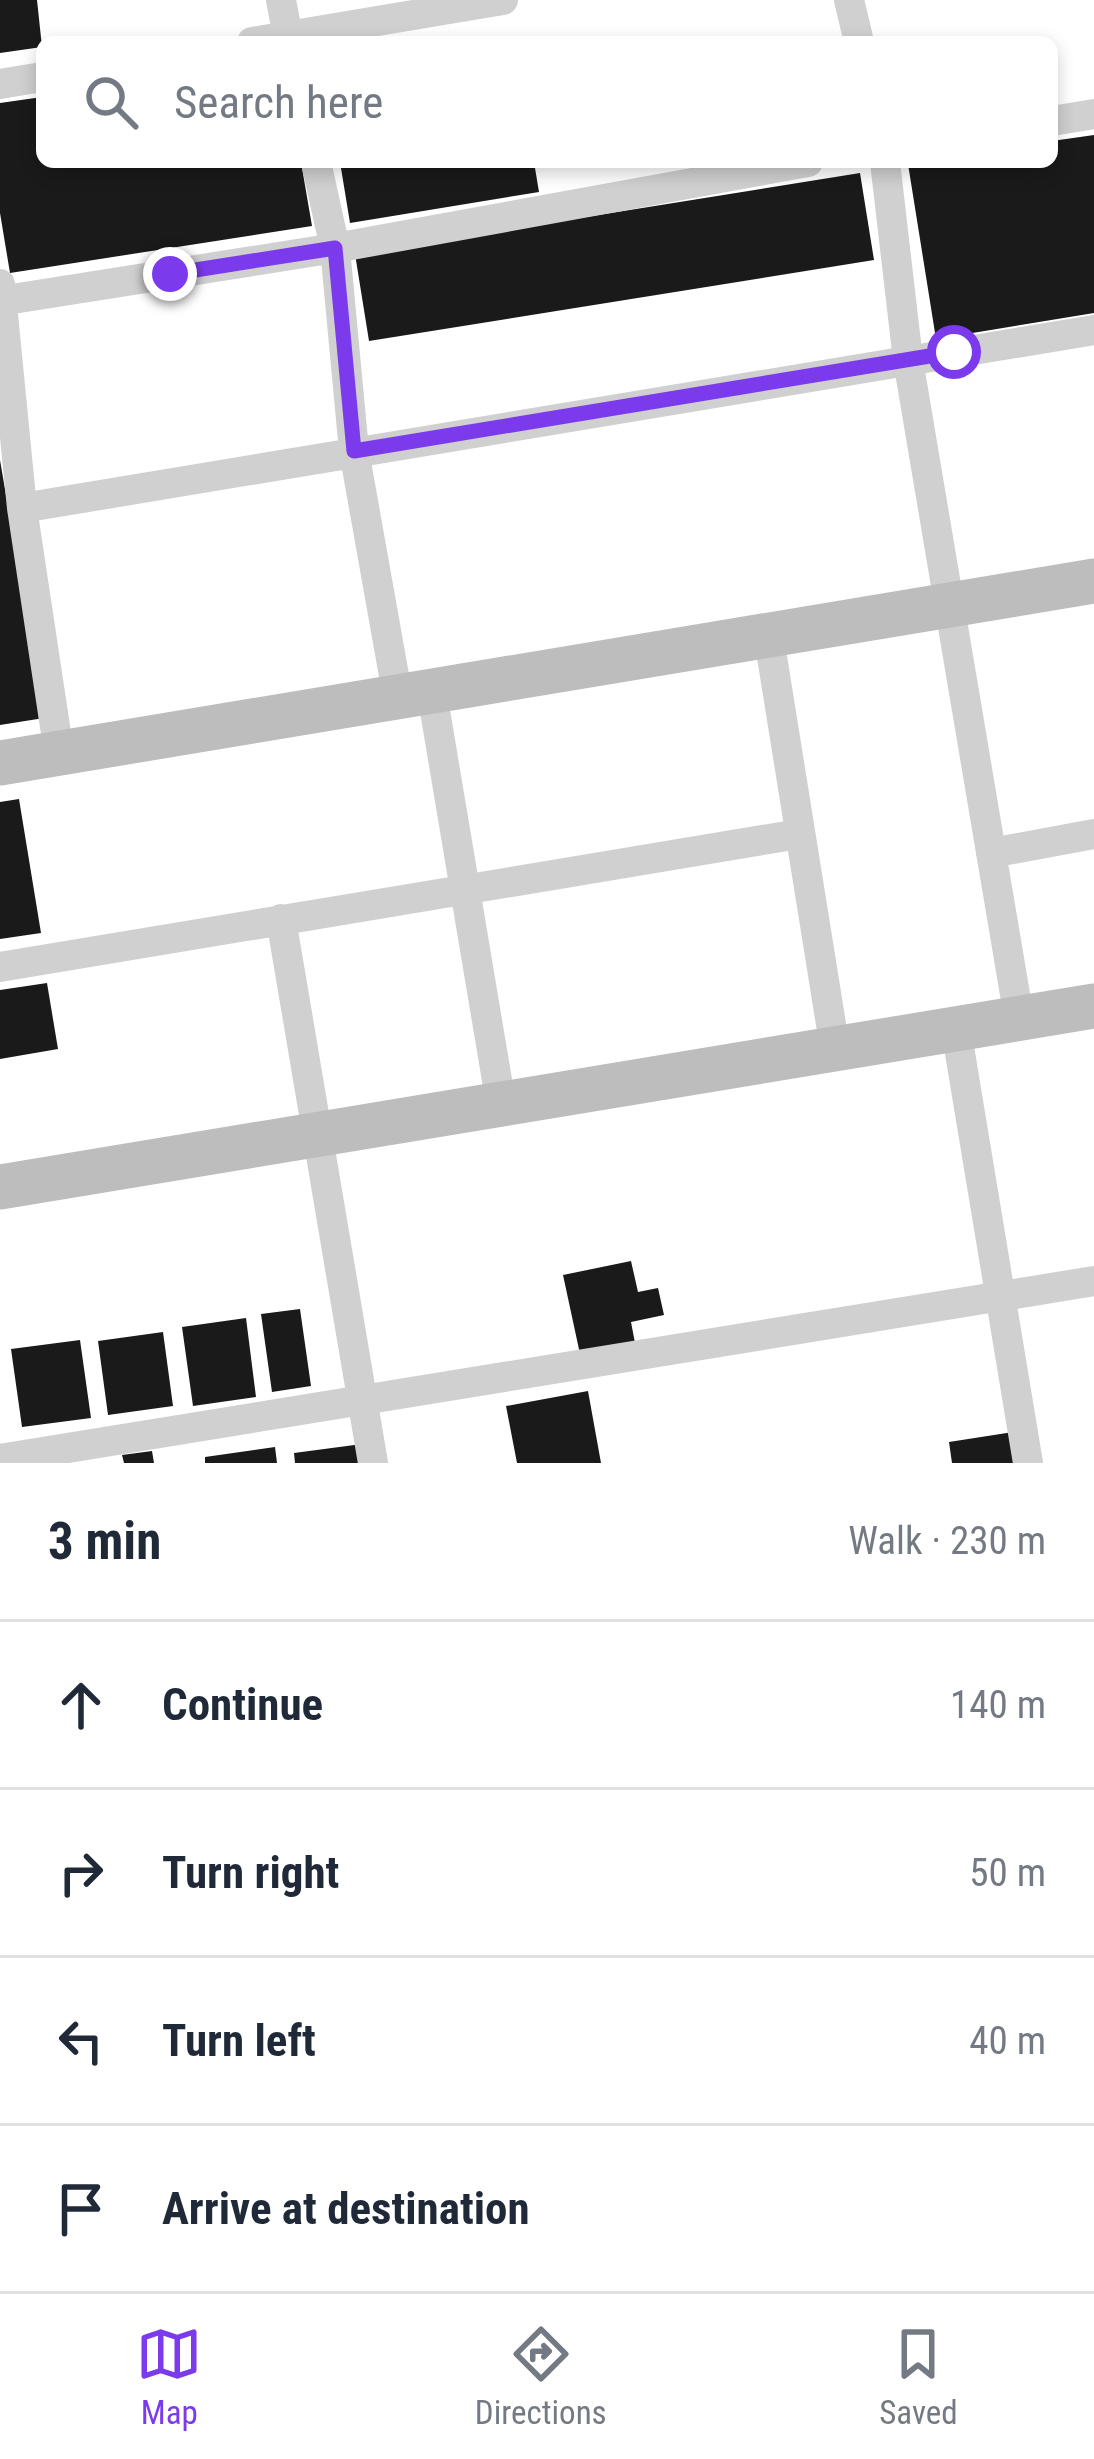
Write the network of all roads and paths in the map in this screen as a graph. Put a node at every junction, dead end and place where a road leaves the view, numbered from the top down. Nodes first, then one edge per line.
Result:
1 (281, 0) edge
2 (503, 0) edge
3 (849, 0) edge
4 (287, 36) edge
5 (305, 36) edge
6 (858, 36) edge
7 (36, 78) edge
8 (0, 84) edge
9 (1094, 114) edge
10 (1058, 120) edge
11 (317, 168) edge
12 (775, 168) edge
13 (886, 168) edge
14 (335, 248) junction
15 (1, 295) edge
16 (1094, 330) edge
17 (908, 360) junction
18 (354, 451) junction
19 (22, 508) junction
20 (1094, 581) edge
21 (949, 605) junction
22 (768, 632) junction
23 (415, 695) junction
24 (59, 753) junction
25 (0, 764) edge
26 (799, 834) junction
27 (1094, 834) edge
28 (991, 853) junction
29 (465, 890) junction
30 (281, 919) junction
31 (0, 967) edge
32 (1094, 1006) edge
33 (1019, 1018) junction
34 (956, 1029) junction
35 (835, 1048) junction
36 (501, 1104) junction
37 (319, 1134) junction
38 (0, 1187) edge
39 (1094, 1281) edge
40 (1001, 1296) junction
41 (363, 1402) junction
42 (0, 1459) edge
43 (373, 1463) edge
44 (1028, 1463) edge

1 - 4 street
2 - 5 street
3 - 6 street
7 - 8 street
9 - 10 street
11 - 14 street
12 - 14 street
13 - 17 street
14 - 15 street
14 - 18 street
15 - 19 street
16 - 17 street
17 - 18 street
17 - 21 street
18 - 19 street
18 - 23 street
19 - 24 street
20 - 21 street
21 - 22 street
21 - 28 street
22 - 23 street
22 - 26 street
23 - 24 street
23 - 29 street
24 - 25 street
26 - 29 street
26 - 35 street
27 - 28 street
28 - 33 street
29 - 30 street
29 - 36 street
30 - 31 street
30 - 37 street
32 - 33 street
33 - 34 street
34 - 35 street
34 - 40 street
35 - 36 street
36 - 37 street
37 - 38 street
37 - 41 street
39 - 40 street
40 - 41 street
40 - 44 street
41 - 42 street
41 - 43 street

